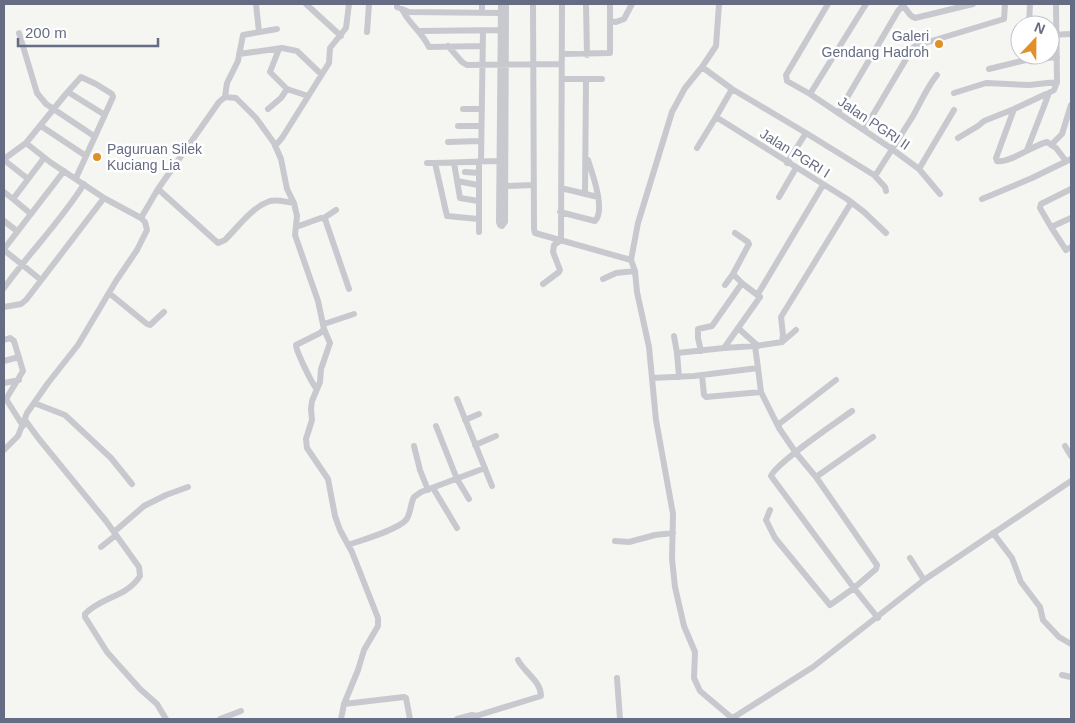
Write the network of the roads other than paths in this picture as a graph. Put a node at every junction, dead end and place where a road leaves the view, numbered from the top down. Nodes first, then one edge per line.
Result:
1 (256, 4) edge
2 (306, 4) edge
3 (349, 4) edge
4 (369, 4) edge
5 (397, 4) edge
6 (482, 4) edge
7 (501, 4) edge
8 (506, 4) edge
9 (534, 4) edge
10 (562, 4) edge
11 (586, 4) edge
12 (610, 4) edge
13 (632, 4) edge
14 (718, 4) edge
15 (828, 4) edge
16 (866, 4) edge
17 (904, 4) edge
18 (973, 4) edge
19 (1005, 4) edge
20 (957, 6) edge
21 (403, 11) junction
22 (482, 13) junction
23 (501, 13) junction
24 (610, 22) junction
25 (276, 29) dead end
26 (483, 30) junction
27 (501, 30) junction
28 (420, 31) junction
29 (259, 32) junction
30 (368, 32) dead end
31 (18, 33) dead end
32 (341, 36) junction
33 (448, 46) junction
34 (483, 46) junction
35 (280, 49) junction
36 (239, 54) junction
37 (562, 54) junction
38 (587, 55) junction
39 (482, 64) junction
40 (533, 64) junction
41 (561, 64) junction
42 (1010, 64) edge
43 (504, 65) junction
44 (1057, 65) edge
45 (702, 67) junction
46 (989, 69) dead end
47 (321, 74) junction
48 (937, 75) dead end
49 (562, 79) junction
50 (602, 79) dead end
51 (586, 80) junction
52 (1058, 82) junction
53 (732, 88) junction
54 (287, 89) junction
55 (68, 92) junction
56 (954, 93) dead end
57 (810, 94) junction
58 (1047, 94) junction
59 (308, 96) junction
60 (225, 97) junction
61 (1071, 105) edge
62 (54, 109) junction
63 (268, 109) dead end
64 (462, 109) dead end
65 (481, 109) junction
66 (1014, 109) junction
67 (954, 110) dead end
68 (838, 113) junction
69 (105, 115) junction
70 (716, 118) junction
71 (40, 126) junction
72 (458, 126) dead end
73 (480, 126) junction
74 (864, 130) junction
75 (806, 133) junction
76 (94, 136) junction
77 (958, 138) dead end
78 (481, 141) junction
79 (448, 142) dead end
80 (26, 143) junction
81 (1051, 145) junction
82 (275, 146) junction
83 (698, 148) dead end
84 (892, 149) junction
85 (1027, 150) junction
86 (586, 154) junction
87 (86, 156) junction
88 (44, 158) junction
89 (4, 159) edge
90 (1069, 160) edge
91 (480, 161) junction
92 (503, 161) junction
93 (427, 162) dead end
94 (435, 163) junction
95 (454, 163) junction
96 (788, 163) junction
97 (796, 168) junction
98 (919, 169) junction
99 (64, 171) junction
100 (465, 172) dead end
101 (479, 173) junction
102 (874, 175) junction
103 (76, 178) junction
104 (28, 179) junction
105 (457, 181) junction
106 (84, 184) junction
107 (478, 185) junction
108 (533, 185) junction
109 (823, 185) junction
110 (506, 186) junction
111 (561, 188) junction
112 (158, 189) junction
113 (1071, 189) edge
114 (886, 191) dead end
115 (4, 192) edge
116 (585, 194) junction
117 (940, 194) dead end
118 (779, 196) dead end
119 (598, 197) junction
120 (13, 198) junction
121 (104, 198) junction
122 (982, 198) dead end
123 (478, 201) junction
124 (294, 203) junction
125 (851, 203) junction
126 (336, 210) dead end
127 (560, 212) junction
128 (31, 214) junction
129 (141, 218) junction
130 (324, 218) junction
131 (1071, 218) edge
132 (478, 219) junction
133 (4, 221) edge
134 (296, 227) junction
135 (1051, 227) junction
136 (17, 231) junction
137 (479, 232) dead end
138 (735, 233) dead end
139 (886, 233) dead end
140 (561, 240) junction
141 (4, 249) edge
142 (1069, 249) edge
143 (1071, 256) edge
144 (631, 260) junction
145 (21, 264) junction
146 (635, 271) junction
147 (733, 274) junction
148 (41, 280) junction
149 (603, 280) dead end
150 (544, 284) dead end
151 (744, 284) junction
152 (725, 285) dead end
153 (4, 288) edge
154 (349, 289) dead end
155 (109, 293) junction
156 (758, 294) junction
157 (4, 307) edge
158 (164, 312) dead end
159 (354, 314) dead end
160 (324, 327) junction
161 (738, 328) junction
162 (796, 330) dead end
163 (674, 336) dead end
164 (4, 340) edge
165 (782, 342) junction
166 (757, 346) junction
167 (724, 348) junction
168 (701, 351) junction
169 (677, 353) junction
170 (19, 357) junction
171 (4, 361) edge
172 (758, 368) junction
173 (702, 375) junction
174 (679, 377) junction
175 (652, 378) junction
176 (19, 380) junction
177 (836, 380) dead end
178 (4, 383) edge
179 (317, 389) junction
180 (761, 392) junction
181 (5, 397) edge
182 (457, 399) dead end
183 (34, 403) junction
184 (852, 411) dead end
185 (478, 414) dead end
186 (465, 420) junction
187 (24, 423) junction
188 (436, 426) dead end
189 (779, 428) junction
190 (496, 436) dead end
191 (872, 437) dead end
192 (475, 445) junction
193 (414, 446) dead end
194 (1065, 446) dead end
195 (4, 450) edge
196 (796, 453) junction
197 (1071, 456) edge
198 (485, 468) junction
199 (816, 477) junction
200 (457, 479) junction
201 (1071, 480) edge
202 (132, 484) dead end
203 (492, 486) dead end
204 (188, 488) dead end
205 (431, 489) junction
206 (469, 499) dead end
207 (770, 510) dead end
208 (457, 528) dead end
209 (115, 533) junction
210 (673, 533) junction
211 (992, 533) junction
212 (615, 541) dead end
213 (348, 546) junction
214 (101, 547) dead end
215 (910, 558) dead end
216 (924, 580) junction
217 (854, 588) junction
218 (878, 618) junction
219 (1071, 644) edge
220 (518, 660) dead end
221 (1062, 675) dead end
222 (1071, 677) edge
223 (617, 678) dead end
224 (344, 704) junction
225 (241, 711) dead end
226 (477, 718) edge
227 (166, 719) edge
228 (220, 719) edge
229 (341, 719) edge
230 (410, 719) edge
231 (456, 719) edge
232 (620, 719) edge
233 (732, 719) edge

1 - 29 street
2 - 32 street
3 - 32 street
4 - 30 street
5 - 21 street
6 - 22 street
7 - 23 street
8 - 43 street
9 - 40 street
10 - 37 street
11 - 38 street
12 - 24 street
13 - 24 street
14 - 45 street
15 - 57 street, Jalan PGRI II
16 - 57 street
17 - 20 street
17 - 68 street
18 - 20 street
19 - 74 street
21 - 22 street
21 - 28 street
22 - 23 street
23 - 27 street
24 - 38 street
25 - 29 street
26 - 27 street
26 - 28 street
26 - 34 street
27 - 43 street
28 - 33 street
29 - 36 street
31 - 62 street
32 - 47 street
33 - 34 street
33 - 39 street
34 - 39 street
35 - 36 street
35 - 47 street
35 - 54 street
36 - 60 street
37 - 38 street
37 - 41 street
39 - 43 street
39 - 65 street
40 - 41 street
40 - 43 street
40 - 108 street
41 - 49 street
42 - 46 street
43 - 92 street
44 - 52 street
45 - 53 street
45 - 144 street
47 - 59 street
48 - 84 street
49 - 51 street
49 - 111 street
50 - 51 street
51 - 86 street
52 - 56 street
52 - 58 street
53 - 70 street
53 - 75 street
54 - 59 street
54 - 63 street
55 - 62 street
55 - 69 street
55 - 69 street
57 - 68 street, Jalan PGRI II
58 - 66 street
58 - 85 street
59 - 82 street
60 - 82 street
60 - 112 street
61 - 81 street
62 - 71 street
62 - 76 street
64 - 65 street
65 - 73 street
66 - 77 street
66 - 85 street
67 - 98 street
68 - 74 street, Jalan PGRI II
69 - 76 street
70 - 83 street
70 - 96 street, Jalan PGRI I
71 - 80 street
71 - 87 street
72 - 73 street
73 - 78 street
74 - 84 street, Jalan PGRI II
75 - 96 street
75 - 102 street
76 - 87 street
78 - 79 street
78 - 91 street
80 - 88 street
80 - 89 street
81 - 85 street
81 - 90 street
82 - 124 street
84 - 98 street, Jalan PGRI II
84 - 102 street
86 - 116 street
86 - 119 street
87 - 103 street
88 - 99 street
88 - 104 street
89 - 104 street
90 - 122 street
91 - 92 street
91 - 95 street
91 - 101 street
92 - 110 street
92 - 110 street
93 - 94 street
94 - 95 street
94 - 132 street
95 - 105 street
96 - 97 street, Jalan PGRI I
97 - 109 street, Jalan PGRI I
97 - 118 street
98 - 117 street, Jalan PGRI II
99 - 103 street
99 - 128 street
100 - 101 street
101 - 107 street
102 - 114 street
103 - 106 street
104 - 120 street
105 - 107 street
105 - 123 street
106 - 121 street
106 - 145 street
107 - 123 street
108 - 110 street
108 - 140 street
109 - 125 street, Jalan PGRI I
109 - 156 street
111 - 116 street
111 - 127 street
112 - 124 street
112 - 129 street
113 - 135 street
115 - 120 street
116 - 119 street
119 - 127 street
120 - 128 street
121 - 129 street
121 - 148 street
123 - 132 street
124 - 134 street
125 - 139 street, Jalan PGRI I
125 - 165 street
126 - 130 street
127 - 140 street
128 - 136 street
129 - 155 street
130 - 134 street
130 - 154 street
131 - 135 street
132 - 137 street
133 - 136 street
134 - 160 street
135 - 142 street
136 - 141 street
138 - 147 street
140 - 144 street
140 - 150 street
141 - 145 street
142 - 143 street
144 - 146 street
145 - 148 street
145 - 153 street
146 - 149 street
146 - 175 street
147 - 151 street
147 - 152 street
148 - 157 street
151 - 156 street
151 - 168 street
155 - 158 street
155 - 183 street
156 - 161 street
159 - 160 street
160 - 179 street
160 - 179 street
161 - 166 street
161 - 167 street
162 - 165 street
163 - 169 street
164 - 170 street
165 - 166 street
166 - 167 street
166 - 172 street
167 - 168 street
168 - 169 street
169 - 174 street
170 - 171 street
170 - 176 street
172 - 173 street
172 - 180 street
173 - 174 street
173 - 180 street
174 - 175 street
175 - 210 street
176 - 178 street
176 - 181 street
177 - 189 street
179 - 213 street
180 - 189 street
181 - 187 street
182 - 186 street
183 - 187 street
183 - 202 street
184 - 196 street
185 - 186 street
186 - 192 street
187 - 195 street
187 - 209 street
188 - 200 street
189 - 196 street
190 - 192 street
191 - 199 street
192 - 198 street
193 - 205 street
194 - 197 street
196 - 199 street
196 - 217 street
198 - 200 street
198 - 203 street
199 - 217 street
200 - 205 street
200 - 206 street
201 - 211 street
204 - 209 street
205 - 208 street
205 - 213 street
207 - 217 street
209 - 214 street
209 - 227 street
210 - 212 street
210 - 233 street
211 - 216 street
211 - 219 street
213 - 224 street
215 - 216 street
216 - 218 street
217 - 218 street
218 - 233 street
220 - 226 street
221 - 222 street
223 - 232 street
224 - 229 street
224 - 230 street
225 - 228 street
226 - 231 street

